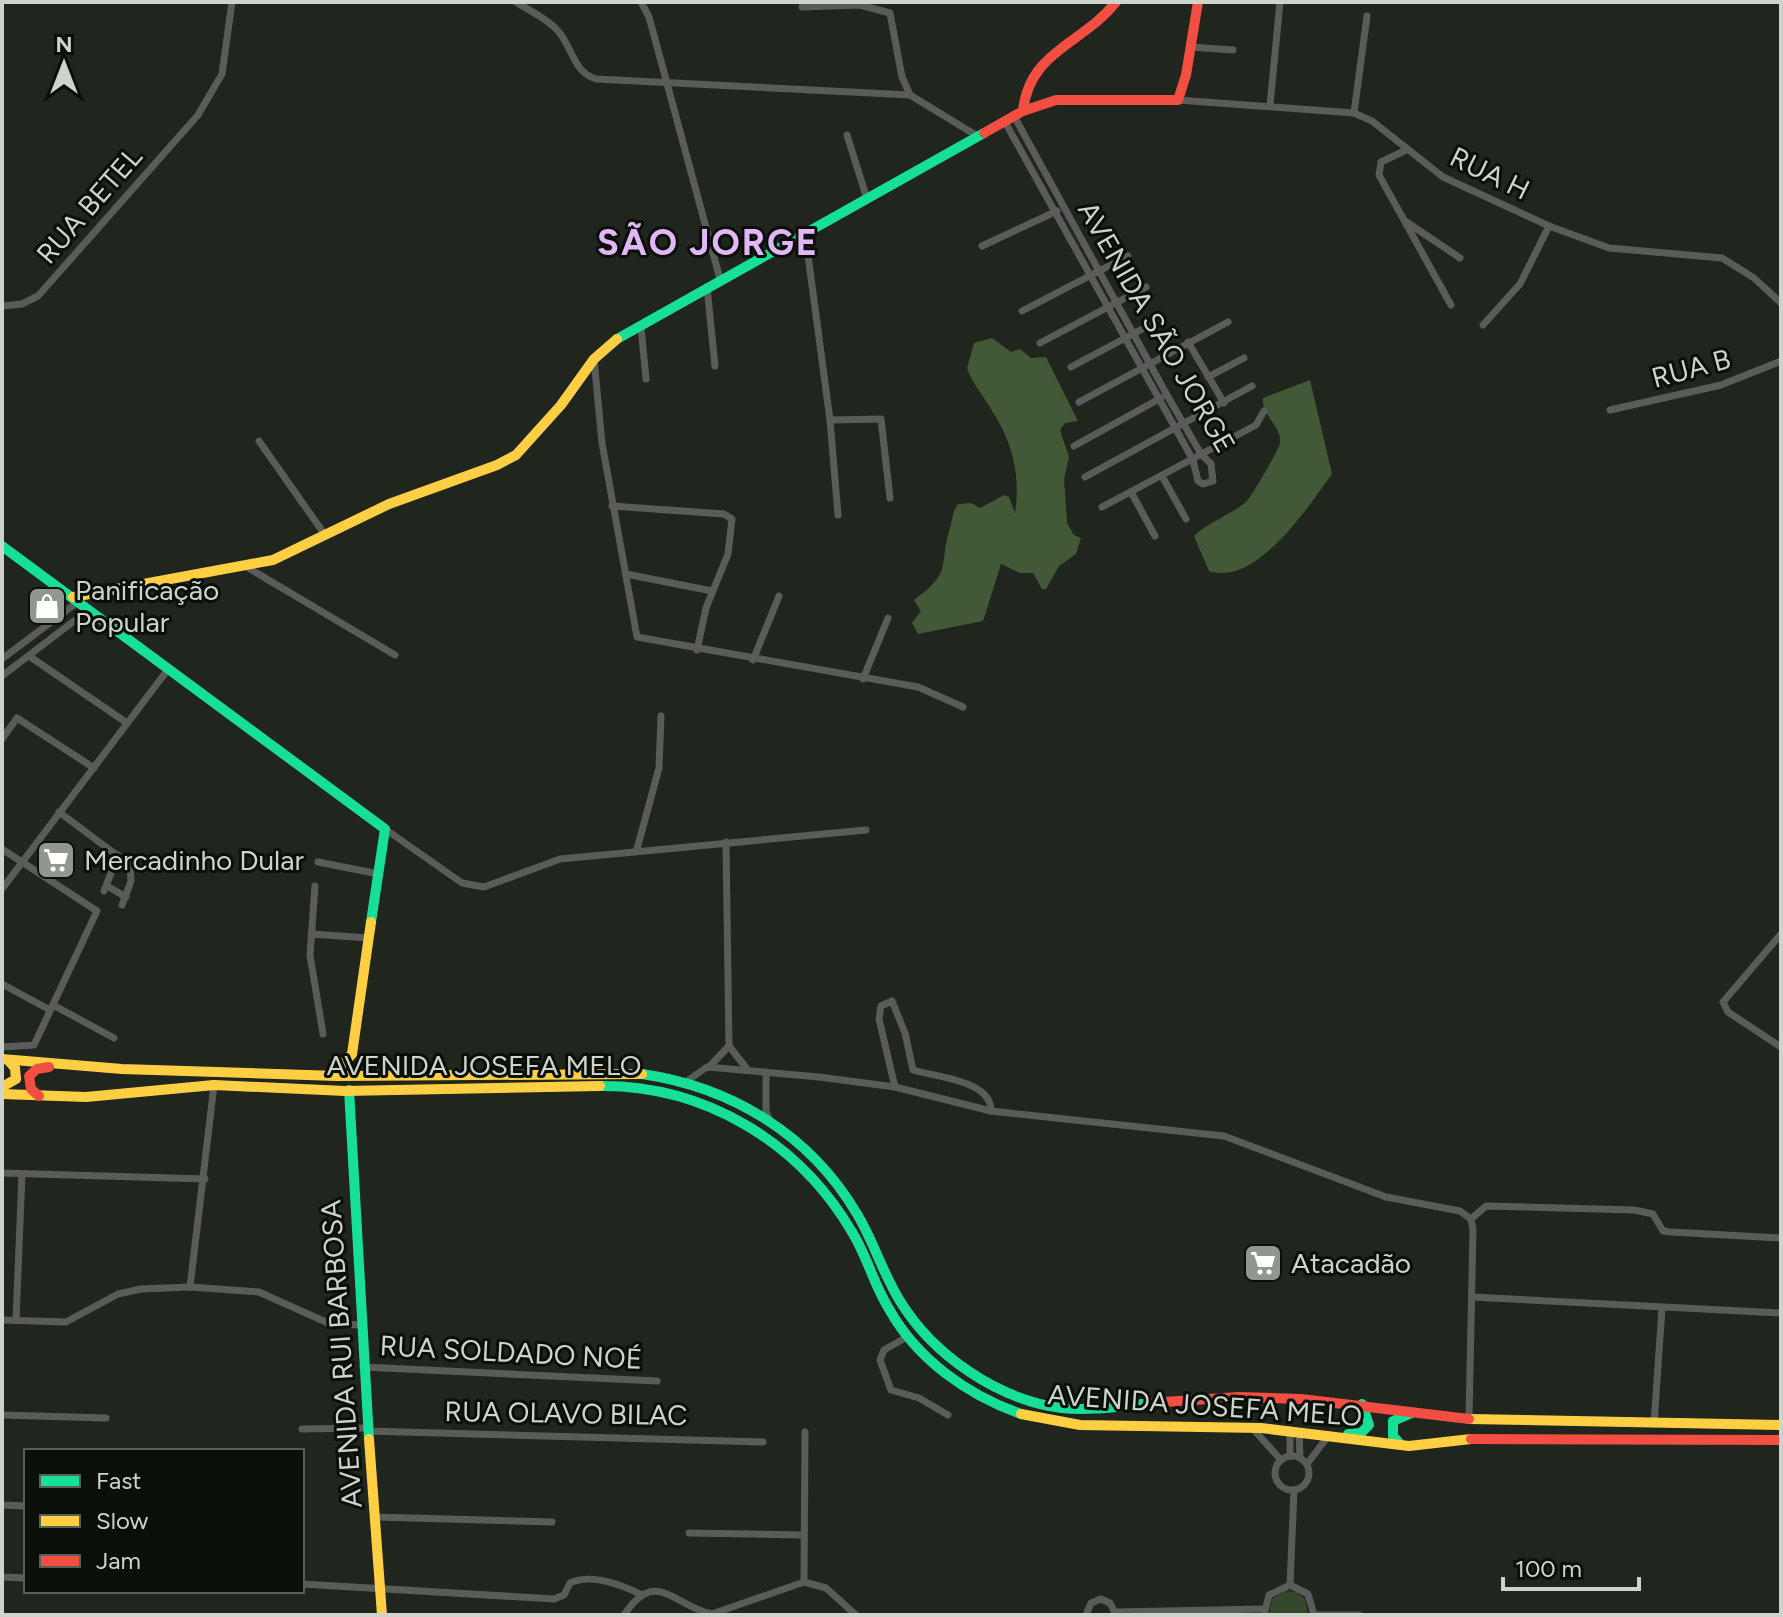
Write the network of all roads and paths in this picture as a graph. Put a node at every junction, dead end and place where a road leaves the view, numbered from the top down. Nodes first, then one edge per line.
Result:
1 (232, 2) edge
2 (516, 2) edge
3 (641, 2) edge
4 (1116, 2) edge
5 (1198, 2) edge
6 (1280, 2) edge
7 (860, 4) edge
8 (802, 7) dead end
9 (1367, 16) dead end
10 (1190, 47) junction
11 (1233, 50) dead end
12 (1031, 82) junction
13 (666, 84) junction
14 (910, 95) junction
15 (1178, 100) junction
16 (1045, 102) junction
17 (1270, 105) junction
18 (1354, 113) junction
19 (1016, 115) junction
20 (847, 135) dead end
21 (979, 138) junction
22 (1406, 150) junction
23 (867, 199) junction
24 (1056, 205) junction
25 (1401, 217) junction
26 (1549, 226) junction
27 (805, 233) junction
28 (982, 246) dead end
29 (1128, 256) dead end
30 (1460, 258) dead end
31 (1095, 274) junction
32 (720, 279) junction
33 (707, 287) junction
34 (1146, 287) dead end
35 (1781, 302) edge
36 (1112, 304) junction
37 (1451, 305) dead end
38 (2, 306) edge
39 (1022, 311) dead end
40 (1161, 319) dead end
41 (1228, 322) dead end
42 (1483, 325) dead end
43 (641, 327) junction
44 (1129, 335) junction
45 (1188, 342) junction
46 (1040, 343) dead end
47 (1244, 358) dead end
48 (594, 359) junction
49 (1781, 361) edge
50 (715, 366) dead end
51 (1146, 366) junction
52 (1071, 367) dead end
53 (1208, 377) junction
54 (646, 379) dead end
55 (1252, 386) dead end
56 (1163, 397) junction
57 (1079, 402) dead end
58 (1224, 403) junction
59 (1610, 410) dead end
60 (1264, 411) dead end
61 (830, 420) junction
62 (1184, 425) junction
63 (1175, 429) junction
64 (259, 441) dead end
65 (1074, 446) dead end
66 (1197, 457) junction
67 (1162, 476) junction
68 (1085, 477) dead end
69 (1131, 492) junction
70 (890, 498) dead end
71 (612, 506) junction
72 (1102, 507) dead end
73 (838, 515) dead end
74 (1186, 519) dead end
75 (325, 535) junction
76 (1155, 536) dead end
77 (2, 546) edge
78 (245, 566) junction
79 (626, 574) junction
80 (712, 591) junction
81 (779, 596) dead end
82 (76, 599) junction
83 (888, 618) dead end
84 (74, 621) dead end
85 (697, 650) junction
86 (395, 655) dead end
87 (29, 656) junction
88 (2, 659) edge
89 (753, 660) junction
90 (169, 668) junction
91 (2, 676) edge
92 (863, 679) junction
93 (963, 707) dead end
94 (661, 716) dead end
95 (127, 723) junction
96 (2, 739) edge
97 (94, 768) junction
98 (59, 812) junction
99 (385, 829) junction
100 (866, 830) dead end
101 (726, 842) junction
102 (2, 849) edge
103 (637, 849) junction
104 (118, 855) junction
105 (22, 861) junction
106 (318, 862) dead end
107 (379, 874) junction
108 (315, 886) dead end
109 (2, 889) edge
110 (126, 897) junction
111 (122, 905) dead end
112 (311, 934) junction
113 (1781, 934) edge
114 (369, 938) junction
115 (2, 984) edge
116 (52, 1008) junction
117 (323, 1034) dead end
118 (114, 1038) dead end
119 (729, 1046) junction
120 (2, 1047) edge
121 (1781, 1047) edge
122 (352, 1054) junction
123 (5, 1060) edge
124 (69, 1064) junction
125 (707, 1067) junction
126 (748, 1070) junction
127 (766, 1072) junction
128 (332, 1075) junction
129 (364, 1076) junction
130 (687, 1081) junction
131 (214, 1085) junction
132 (2, 1087) edge
133 (895, 1087) junction
134 (349, 1090) junction
135 (2, 1094) edge
136 (39, 1096) junction
137 (991, 1111) junction
138 (771, 1123) junction
139 (2, 1173) edge
140 (22, 1174) junction
141 (205, 1179) junction
142 (1471, 1219) junction
143 (1781, 1238) edge
144 (190, 1287) junction
145 (1472, 1297) junction
146 (1662, 1308) junction
147 (1781, 1313) edge
148 (2, 1320) edge
149 (16, 1320) junction
150 (360, 1325) junction
151 (907, 1337) junction
152 (363, 1367) junction
153 (657, 1381) dead end
154 (1362, 1404) junction
155 (1436, 1414) junction
156 (2, 1415) edge
157 (948, 1415) dead end
158 (106, 1418) dead end
159 (1469, 1418) junction
160 (1654, 1424) junction
161 (1781, 1425) edge
162 (1251, 1428) junction
163 (302, 1429) dead end
164 (367, 1429) junction
165 (1294, 1431) junction
166 (805, 1432) dead end
167 (1331, 1435) junction
168 (1781, 1440) edge
169 (763, 1442) dead end
170 (1401, 1445) junction
171 (1290, 1456) junction
172 (1300, 1458) junction
173 (1281, 1460) junction
174 (1307, 1464) junction
175 (1294, 1490) junction
176 (2, 1505) edge
177 (24, 1506) edge
178 (375, 1517) junction
179 (552, 1522) dead end
180 (689, 1533) dead end
181 (803, 1535) junction
182 (2, 1577) edge
183 (24, 1578) edge
184 (804, 1582) junction
185 (304, 1584) edge
186 (1290, 1585) junction
187 (380, 1588) junction
188 (642, 1595) junction
189 (1264, 1612) edge
190 (698, 1613) edge
191 (1115, 1613) edge
192 (1148, 1613) edge
193 (1160, 1613) edge
194 (382, 1615) edge
195 (624, 1615) edge
196 (856, 1615) edge
197 (1086, 1615) edge
198 (1314, 1615) edge
199 (1359, 1615) edge

1 - 38 street, RUA BETEL
2 - 13 street
3 - 13 street
4 - 12 main road
5 - 10 main road
6 - 17 street
7 - 8 street
7 - 14 street
9 - 18 street
10 - 11 street
10 - 15 main road
12 - 16 main road
12 - 19 main road
12 - 19 main road
13 - 14 street
13 - 32 street
14 - 21 street
15 - 16 main road
15 - 17 street, RUA H
16 - 19 main road
17 - 18 street, RUA H
18 - 22 street, RUA H
19 - 21 main road
19 - 24 street, AVENIDA SÃO JORGE
20 - 23 street
21 - 23 main road
22 - 25 street
22 - 26 street, RUA H
23 - 27 main road
24 - 28 street
24 - 31 street, AVENIDA SÃO JORGE
25 - 30 street
25 - 37 street
26 - 35 street, RUA H
26 - 42 street
27 - 32 main road
27 - 61 street
29 - 31 street
31 - 36 street, AVENIDA SÃO JORGE
31 - 39 street
32 - 33 main road
33 - 43 main road
33 - 50 street
34 - 36 street
36 - 44 street, AVENIDA SÃO JORGE
36 - 46 street
40 - 44 street
41 - 45 street
43 - 48 main road
43 - 54 street
44 - 51 street, AVENIDA SÃO JORGE
44 - 52 street
45 - 51 street
45 - 53 street
47 - 53 street
48 - 71 street
48 - 75 main road
49 - 59 street, RUA B
51 - 56 street, AVENIDA SÃO JORGE
51 - 57 street
53 - 58 street
55 - 58 street
56 - 62 street, AVENIDA SÃO JORGE
56 - 63 street, AVENIDA SÃO JORGE
56 - 65 street
58 - 62 street
60 - 66 street
61 - 70 street
61 - 73 street
62 - 63 street
62 - 66 street, AVENIDA SÃO JORGE
63 - 66 street, AVENIDA SÃO JORGE
63 - 68 street
64 - 75 street
66 - 67 street
67 - 69 street
67 - 74 street
69 - 72 street
69 - 76 street
71 - 79 street
71 - 80 street
75 - 78 main road
77 - 82 main road
78 - 82 main road
78 - 86 street
79 - 80 street
79 - 85 street
80 - 85 street
81 - 89 street
82 - 88 street
82 - 90 main road
83 - 92 street
84 - 87 street
85 - 89 street
87 - 91 street
87 - 95 street
89 - 92 street
90 - 95 street
90 - 99 main road
92 - 93 street
94 - 103 street
95 - 97 street
96 - 97 street
97 - 98 street
98 - 104 street
98 - 105 street
99 - 103 street
99 - 107 main road
100 - 101 street
101 - 103 street
101 - 119 street
102 - 105 street
104 - 110 street
104 - 110 street
105 - 109 street
105 - 116 street
106 - 107 street
107 - 114 main road
108 - 112 street
110 - 111 street
112 - 114 street
112 - 117 street
113 - 121 street
114 - 122 main road
115 - 116 street
116 - 118 street
116 - 120 street
119 - 125 street
119 - 126 street
122 - 128 main road
122 - 129 main road
123 - 124 main road, AVENIDA JOSEFA MELO
123 - 132 main road
124 - 128 main road, AVENIDA JOSEFA MELO
124 - 136 main road
125 - 126 street
125 - 130 street
126 - 127 street
127 - 133 street
127 - 138 street
128 - 129 main road, AVENIDA JOSEFA MELO
129 - 130 main road, AVENIDA JOSEFA MELO
130 - 138 main road, AVENIDA JOSEFA MELO
131 - 134 main road, AVENIDA JOSEFA MELO
131 - 136 main road, AVENIDA JOSEFA MELO
131 - 141 street
133 - 137 street
133 - 137 street
134 - 150 main road, AVENIDA RUI BARBOSA
134 - 151 main road, AVENIDA JOSEFA MELO
135 - 136 main road, AVENIDA JOSEFA MELO
137 - 142 street
138 - 154 main road, AVENIDA JOSEFA MELO
139 - 140 street
140 - 141 street
140 - 149 street
141 - 144 street
142 - 143 street
142 - 145 street
144 - 149 street
144 - 150 street
145 - 146 street
145 - 159 street
146 - 147 street
146 - 160 street
148 - 149 street
150 - 152 main road, AVENIDA RUI BARBOSA
151 - 157 street
151 - 162 main road, AVENIDA JOSEFA MELO
152 - 153 street, RUA SOLDADO NOÉ
152 - 164 main road, AVENIDA RUI BARBOSA
154 - 155 main road, AVENIDA JOSEFA MELO
154 - 167 main road
155 - 159 main road, AVENIDA JOSEFA MELO
155 - 170 main road
156 - 158 street
159 - 160 main road, AVENIDA JOSEFA MELO
160 - 161 main road, AVENIDA JOSEFA MELO
162 - 165 main road, AVENIDA JOSEFA MELO
162 - 173 street
163 - 164 street, RUA OLAVO BILAC
164 - 169 street, RUA OLAVO BILAC
164 - 178 main road, AVENIDA RUI BARBOSA
165 - 167 main road, AVENIDA JOSEFA MELO
165 - 171 street
165 - 172 street
166 - 181 street
167 - 170 main road, AVENIDA JOSEFA MELO
167 - 174 street
168 - 170 main road, AVENIDA JOSEFA MELO
171 - 172 street
171 - 173 street
172 - 174 street
173 - 175 street
174 - 175 street
175 - 186 street
176 - 177 street
178 - 179 street
178 - 187 main road, AVENIDA RUI BARBOSA
180 - 181 street
181 - 184 street
182 - 183 street
184 - 190 street
184 - 196 street
185 - 187 street
186 - 189 street
186 - 198 street
187 - 188 street
187 - 194 main road, AVENIDA RUI BARBOSA
188 - 190 street
188 - 195 street
189 - 193 street
191 - 192 street
191 - 197 street
192 - 193 street
198 - 199 street

